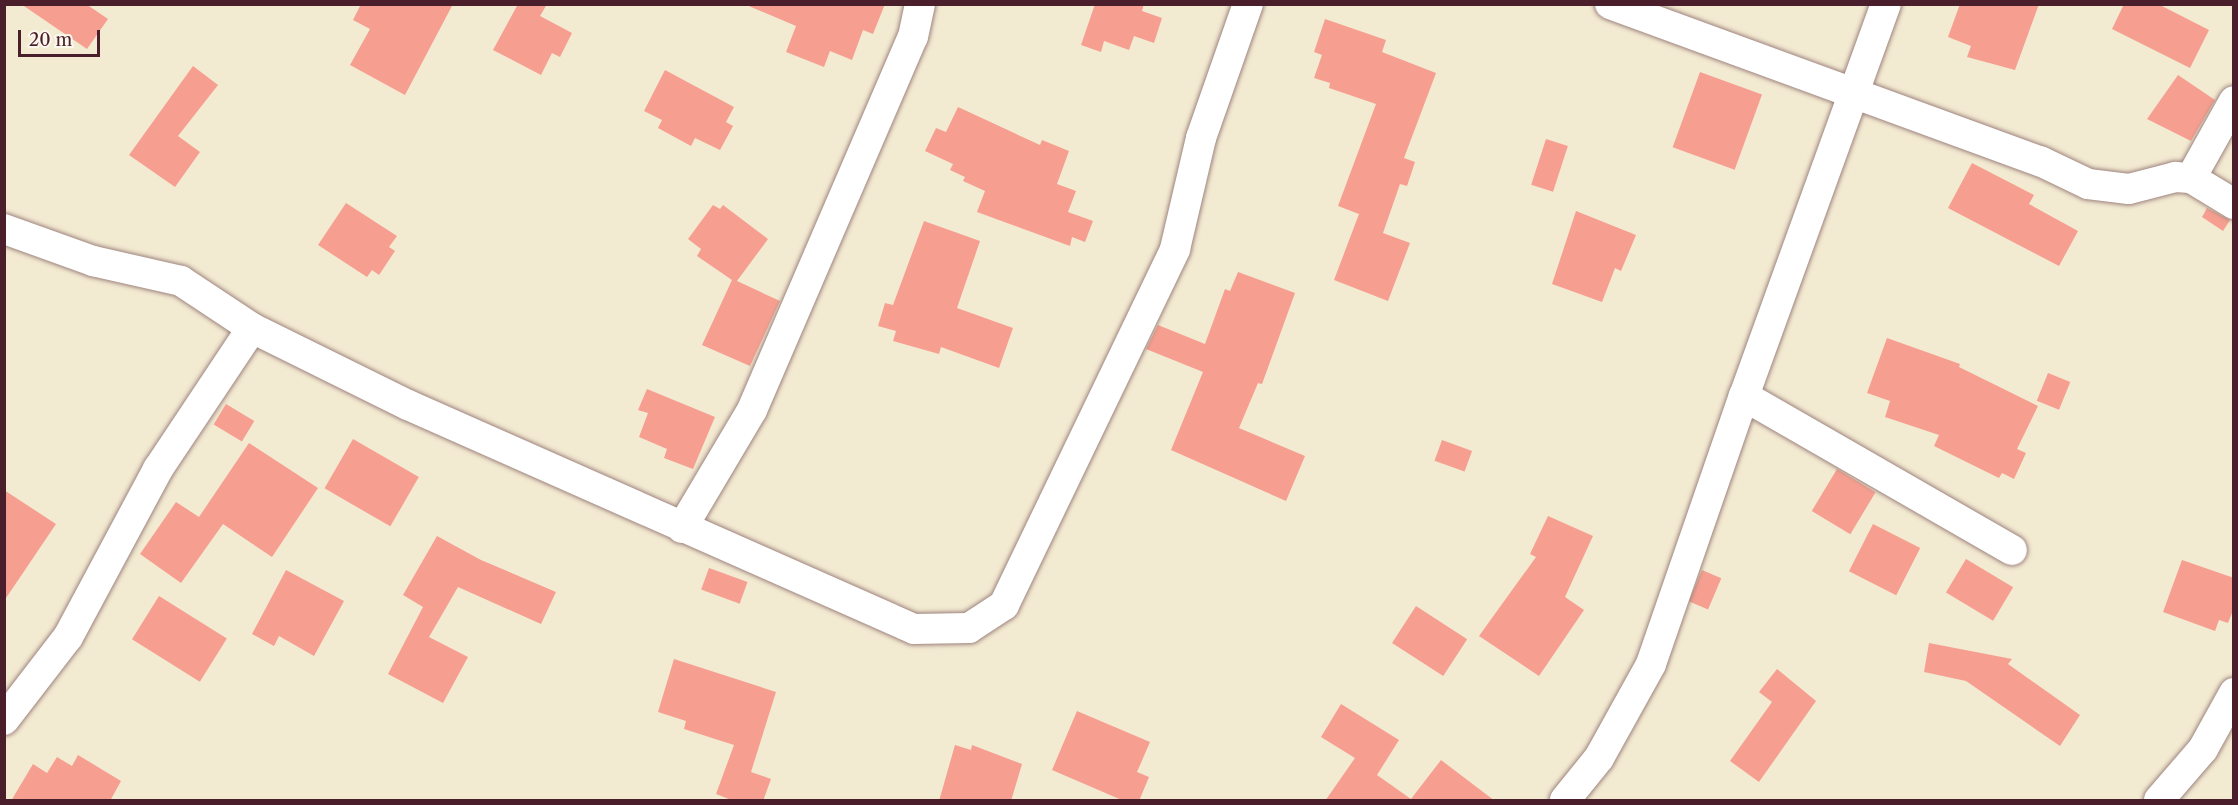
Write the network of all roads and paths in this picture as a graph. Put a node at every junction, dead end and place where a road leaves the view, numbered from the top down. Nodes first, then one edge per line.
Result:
1 (920, 4) edge
2 (1248, 4) edge
3 (1610, 4) edge
4 (1886, 4) edge
5 (1855, 94) junction
6 (2234, 101) edge
7 (2191, 178) junction
8 (2234, 204) edge
9 (4, 229) edge
10 (252, 328) junction
11 (1744, 396) junction
12 (682, 528) junction
13 (2012, 550) dead end
14 (2234, 693) edge
15 (4, 720) edge
16 (1565, 801) edge
17 (2159, 801) edge

1 - 12 street
2 - 12 street
3 - 5 street
4 - 5 street
5 - 7 street
5 - 11 street
6 - 7 street
7 - 8 street
9 - 10 street
10 - 12 street
10 - 15 street
11 - 13 street
11 - 16 street
14 - 17 street

